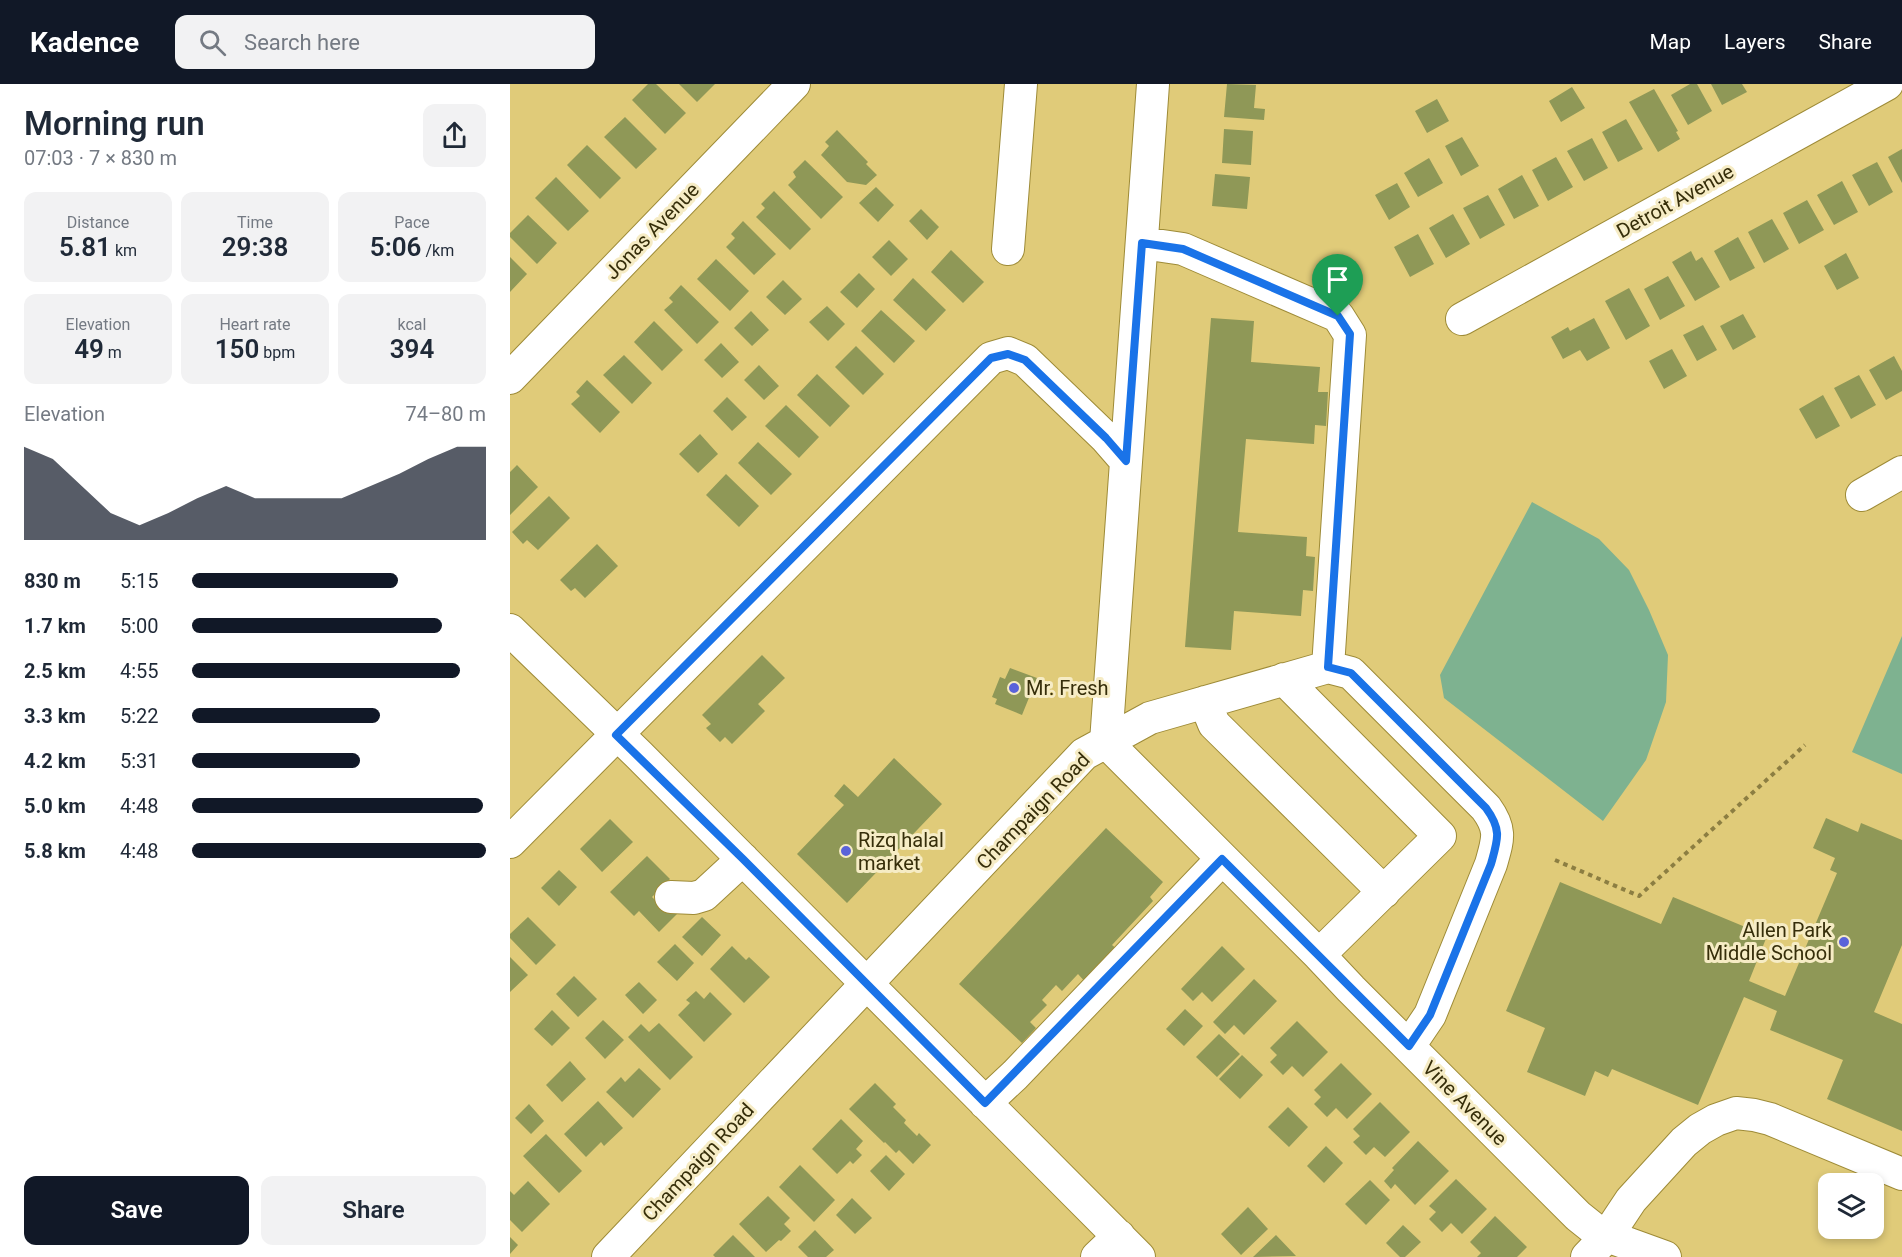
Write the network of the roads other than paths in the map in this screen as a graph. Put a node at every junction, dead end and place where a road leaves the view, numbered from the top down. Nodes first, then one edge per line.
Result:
1 (794, 84) edge
2 (1021, 84) edge
3 (1153, 84) edge
4 (1887, 84) edge
5 (1142, 243) junction
6 (1008, 249) dead end
7 (1462, 319) dead end
8 (510, 378) edge
9 (1126, 461) junction
10 (1902, 472) edge
11 (1862, 495) dead end
12 (510, 630) edge
13 (1328, 667) junction
14 (1284, 680) junction
15 (1205, 702) junction
16 (616, 735) junction
17 (1106, 742) junction
18 (510, 842) edge
19 (743, 859) junction
20 (1222, 859) junction
21 (1384, 892) junction
22 (671, 897) dead end
23 (1319, 955) junction
24 (867, 984) junction
25 (1409, 1046) junction
26 (985, 1103) junction
27 (1902, 1174) edge
28 (1597, 1247) edge
29 (1118, 1250) edge
30 (608, 1257) edge
31 (1665, 1257) edge

1 - 8 street, Jonas Avenue
2 - 6 street
3 - 5 street, Champaign Road
4 - 7 street, Detroit Avenue
5 - 9 street, Champaign Road
5 - 13 street
9 - 16 street
9 - 17 street, Champaign Road
10 - 11 street
12 - 16 street
13 - 14 street
13 - 25 street
14 - 15 street
14 - 21 street
15 - 17 street
15 - 21 street
16 - 18 street
16 - 19 street
17 - 20 street, Vine Avenue
17 - 24 street, Champaign Road
19 - 22 street
19 - 24 street
20 - 23 street, Vine Avenue
20 - 26 street
21 - 23 street
23 - 25 street, Vine Avenue
24 - 26 street
24 - 30 street, Champaign Road
25 - 28 street, Vine Avenue
26 - 29 street
27 - 28 street
28 - 31 street, Vine Avenue

